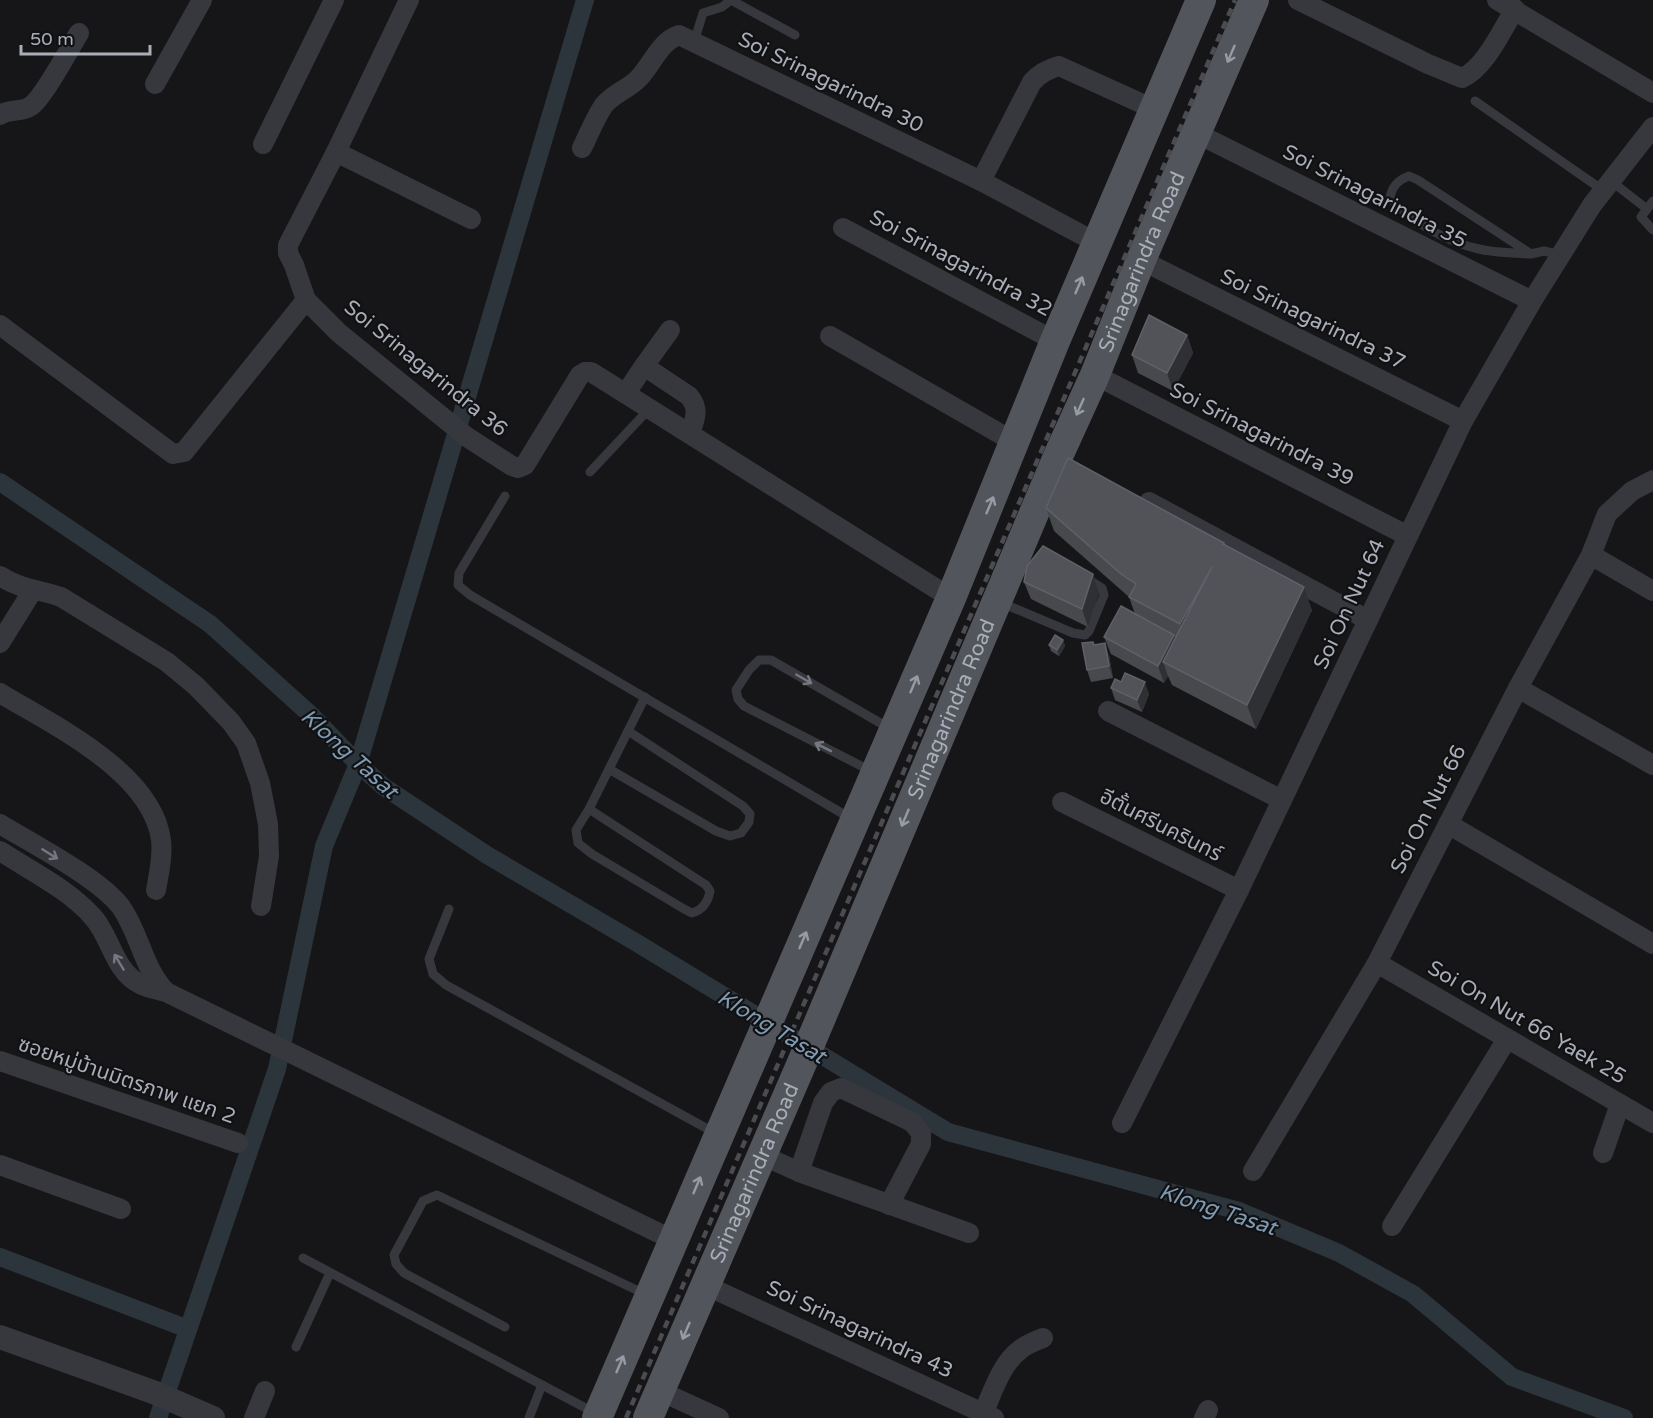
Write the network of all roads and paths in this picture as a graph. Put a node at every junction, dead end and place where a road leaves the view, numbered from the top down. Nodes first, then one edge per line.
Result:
1 (202, 0) edge
2 (334, 0) edge
3 (409, 0) edge
4 (731, 0) edge
5 (1201, 0) edge
6 (1254, 0) edge
7 (1298, 0) edge
8 (1506, 4) edge
9 (79, 33) dead end
10 (795, 34) dead end
11 (694, 42) junction
12 (155, 84) dead end
13 (1653, 93) edge
14 (1475, 101) dead end
15 (1156, 110) junction
16 (0, 115) edge
17 (1653, 127) edge
18 (1196, 134) junction
19 (263, 144) dead end
20 (582, 148) dead end
21 (336, 152) junction
22 (981, 181) junction
23 (1607, 186) junction
24 (1650, 205) edge
25 (471, 219) dead end
26 (843, 228) dead end
27 (1653, 230) edge
28 (1097, 243) junction
29 (1531, 254) junction
30 (1561, 255) junction
31 (1141, 260) junction
32 (306, 300) junction
33 (1532, 301) junction
34 (0, 325) edge
35 (670, 330) dead end
36 (830, 336) dead end
37 (1055, 341) junction
38 (644, 366) junction
39 (1095, 375) junction
40 (626, 393) junction
41 (650, 408) junction
42 (1463, 421) junction
43 (690, 434) junction
44 (1016, 442) junction
45 (590, 472) dead end
46 (1653, 480) edge
47 (1130, 492) edge
48 (506, 496) dead end
49 (1408, 536) junction
50 (1591, 555) junction
51 (1078, 574) edge
52 (0, 576) edge
53 (33, 590) junction
54 (1653, 591) edge
55 (951, 598) junction
56 (997, 600) junction
57 (1368, 620) junction
58 (0, 643) edge
59 (1518, 688) junction
60 (0, 693) edge
61 (645, 697) junction
62 (1108, 711) dead end
63 (628, 731) junction
64 (894, 731) junction
65 (1653, 765) edge
66 (609, 769) junction
67 (875, 773) junction
68 (1282, 800) junction
69 (1062, 802) dead end
70 (589, 810) junction
71 (855, 821) junction
72 (0, 824) edge
73 (1448, 824) junction
74 (0, 851) edge
75 (156, 890) dead end
76 (1239, 890) junction
77 (261, 906) dead end
78 (449, 909) dead end
79 (1653, 944) edge
80 (1377, 963) junction
81 (166, 993) junction
82 (1507, 1039) junction
83 (0, 1061) edge
84 (1620, 1104) junction
85 (1122, 1123) dead end
86 (1653, 1123) edge
87 (718, 1135) junction
88 (238, 1143) dead end
89 (1603, 1153) dead end
90 (762, 1155) junction
91 (0, 1165) edge
92 (1253, 1171) dead end
93 (799, 1172) junction
94 (889, 1204) junction
95 (122, 1209) dead end
96 (1392, 1226) dead end
97 (969, 1233) dead end
98 (673, 1240) junction
99 (303, 1258) dead end
100 (330, 1273) junction
101 (705, 1285) junction
102 (649, 1296) junction
103 (505, 1327) dead end
104 (0, 1336) edge
105 (1043, 1338) dead end
106 (296, 1347) dead end
107 (542, 1385) junction
108 (660, 1390) junction
109 (266, 1391) dead end
110 (598, 1416) edge
111 (986, 1416) edge
112 (213, 1418) edge
113 (254, 1418) edge
114 (528, 1418) edge
115 (648, 1418) edge
116 (719, 1418) edge

1 - 12 street
2 - 19 street
3 - 21 street, Soi Srinagarindra 36
4 - 10 lane
4 - 11 lane
5 - 15 main road, Srinagarindra Road
6 -> 18 main road, Srinagarindra Road
7 - 8 street
8 - 13 street
9 - 16 street
11 - 20 street, Soi Srinagarindra 30
11 - 22 street, Soi Srinagarindra 30
14 - 23 lane
15 - 22 street
15 - 28 main road, Srinagarindra Road
17 - 23 street, Soi On Nut 64
18 - 31 main road, Srinagarindra Road
18 - 33 street, Soi Srinagarindra 35
21 - 25 street
21 - 32 street, Soi Srinagarindra 36
22 - 28 street, Soi Srinagarindra 30
23 - 24 lane
23 - 30 street, Soi On Nut 64
24 - 27 lane
26 - 37 street, Soi Srinagarindra 32
37 -> 28 main road, Srinagarindra Road
29 - 29 lane
29 - 30 lane
30 - 33 street, Soi On Nut 64
31 - 39 main road, Srinagarindra Road
31 - 42 street, Soi Srinagarindra 37
32 - 34 street
32 - 40 street, Soi Srinagarindra 36
33 - 42 street, Soi On Nut 64
35 - 38 street
36 - 44 street
37 - 44 main road, Srinagarindra Road
38 - 40 street
38 - 43 street
39 - 49 street, Soi Srinagarindra 39
39 -> 56 main road, Srinagarindra Road
40 - 41 street, Soi Srinagarindra 36
41 - 43 street, Soi Srinagarindra 36
41 - 45 lane
42 - 49 street, Soi On Nut 64
43 - 55 street, Soi Srinagarindra 36
55 -> 44 main road, Srinagarindra Road
46 - 50 street, Soi On Nut 66
47 - 57 street
48 - 61 lane
49 - 57 street, Soi On Nut 64
50 - 54 street
50 - 59 street, Soi On Nut 66
51 - 56 lane
52 - 53 street
53 - 58 street
53 - 77 street
64 -> 55 main road, Srinagarindra Road
56 -> 90 main road, Srinagarindra Road
57 - 68 street, Soi On Nut 64
59 - 65 street
59 - 73 street, Soi On Nut 66
60 - 75 street
61 - 63 lane
61 - 71 lane
62 - 68 street
63 - 66 lane
63 - 66 lane
64 - 67 main road, Srinagarindra Road
67 -> 64 lane
66 - 70 lane
67 - 71 main road, Srinagarindra Road
68 - 76 street, Soi On Nut 64
69 - 76 street, อีตั้นศรีนครินทร์
70 - 70 lane
87 -> 71 main road, Srinagarindra Road
72 -> 81 street
73 - 79 street
73 - 80 street, Soi On Nut 66
81 -> 74 street
76 - 85 street, Soi On Nut 64
78 - 87 lane
80 - 82 street, Soi On Nut 66 Yaek 25
80 - 92 street, Soi On Nut 66
81 - 98 street
82 - 84 street, Soi On Nut 66 Yaek 25
82 - 96 street
83 - 88 street, ซอยหมู่บ้านมิตรภาพ แยก 2
84 - 86 street, Soi On Nut 66 Yaek 25
84 - 89 street
98 -> 87 main road, Srinagarindra Road
90 - 93 street
90 - 101 main road, Srinagarindra Road
91 - 95 street
93 - 94 street
93 - 94 street
94 - 97 street
98 - 102 main road, Srinagarindra Road
99 - 100 lane
100 - 106 lane
100 - 107 lane
101 -> 108 main road, Srinagarindra Road
101 - 111 street, Soi Srinagarindra 43
102 - 103 lane
110 -> 102 main road, Srinagarindra Road
104 - 112 street
105 - 111 street
107 - 110 lane
107 - 114 lane
108 - 115 main road, Srinagarindra Road
108 - 116 street
109 - 113 street

